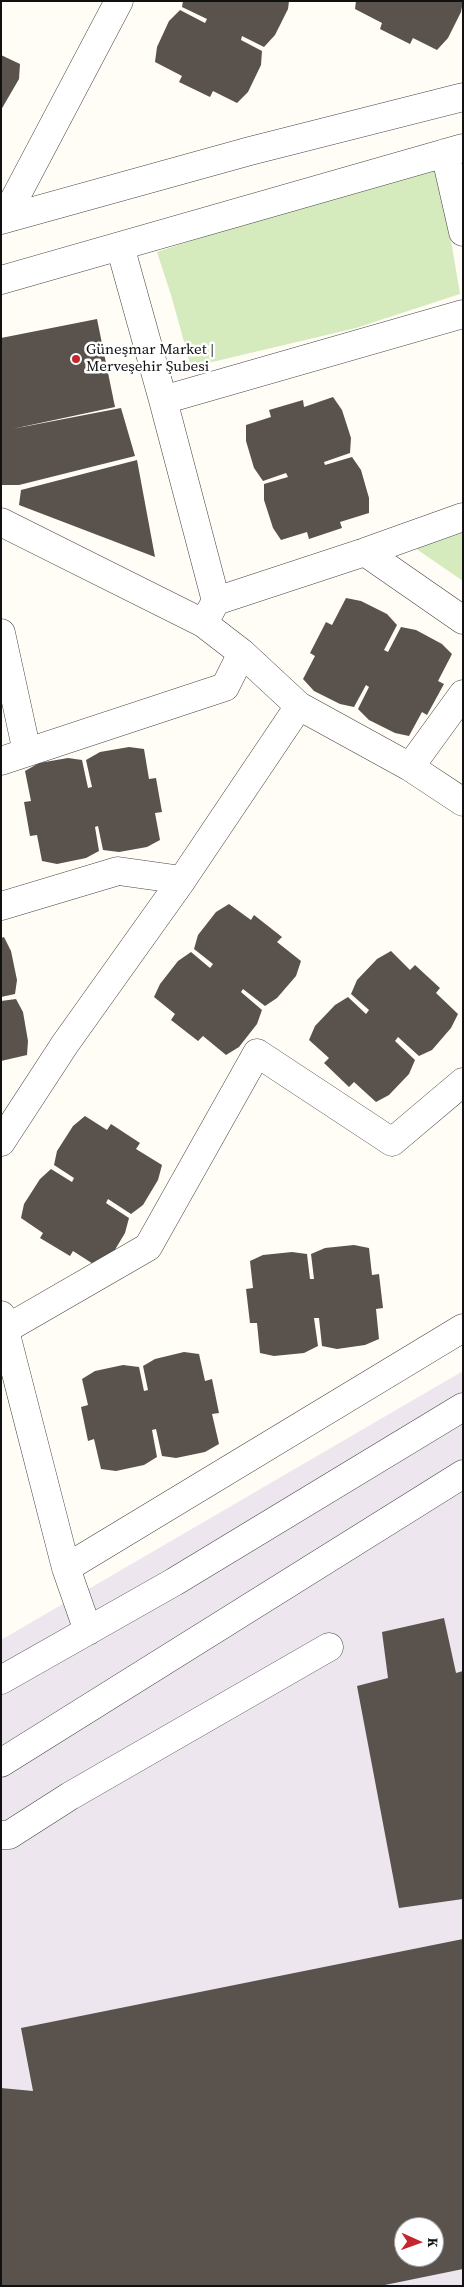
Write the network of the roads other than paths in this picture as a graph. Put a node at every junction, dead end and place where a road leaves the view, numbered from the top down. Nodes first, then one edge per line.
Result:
1 (120, 1) edge
2 (463, 97) edge
3 (454, 151) edge
4 (3, 219) edge
5 (463, 232) edge
6 (120, 246) junction
7 (1, 280) edge
8 (463, 314) edge
9 (164, 400) junction
10 (463, 517) edge
11 (1, 522) edge
12 (366, 552) junction
13 (210, 612) junction
14 (463, 620) edge
15 (1, 633) edge
16 (242, 653) junction
17 (463, 694) edge
18 (299, 706) junction
19 (27, 752) junction
20 (1, 761) edge
21 (410, 768) junction
22 (463, 802) edge
23 (182, 880) junction
24 (1, 906) edge
25 (463, 1082) edge
26 (1, 1142) edge
27 (4, 1322) edge
28 (463, 1328) edge
29 (463, 1407) edge
30 (463, 1474) edge
31 (66, 1568) junction
32 (88, 1631) junction
33 (329, 1647) dead end
34 (1, 1680) edge
35 (1, 1763) edge
36 (1, 1835) edge

1 - 4 street
2 - 4 street
3 - 5 street
3 - 6 street
6 - 7 street
6 - 9 street
8 - 9 street
9 - 13 street
10 - 12 street
11 - 13 street
12 - 13 street
12 - 14 street
13 - 16 street
15 - 19 street
16 - 18 street
16 - 19 street
17 - 21 street
18 - 21 street
18 - 23 street
19 - 20 street
21 - 22 street
23 - 24 street
23 - 26 street
25 - 27 street
27 - 31 street
28 - 31 street
29 - 32 street
30 - 35 street
31 - 32 street
32 - 34 street
33 - 36 street

